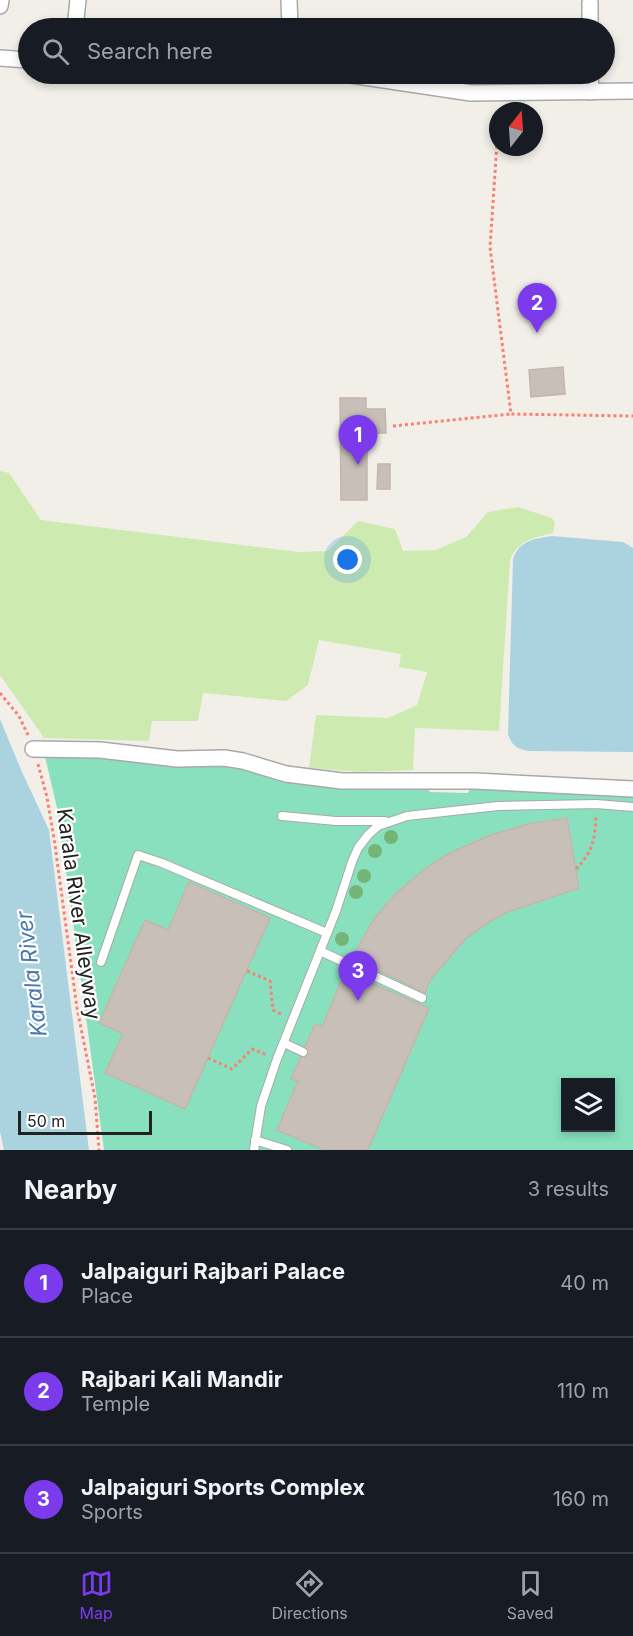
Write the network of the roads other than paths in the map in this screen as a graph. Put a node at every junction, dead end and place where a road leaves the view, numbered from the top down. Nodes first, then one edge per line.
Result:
1 (1, 0) edge
2 (78, 0) edge
3 (289, 0) edge
4 (590, 3) dead end
5 (0, 6) edge
6 (76, 18) edge
7 (290, 18) edge
8 (590, 18) edge
9 (0, 58) edge
10 (18, 59) edge
11 (411, 84) edge
12 (591, 84) edge
13 (633, 91) edge
14 (591, 92) junction
15 (33, 749) road end
16 (633, 789) edge
17 (633, 807) edge
18 (282, 816) dead end
19 (389, 821) junction
20 (327, 933) junction
21 (320, 951) junction
22 (101, 962) dead end
23 (422, 998) dead end
24 (284, 1043) junction
25 (303, 1052) dead end
26 (255, 1140) junction
27 (254, 1150) edge
28 (287, 1150) edge

1 - 5 street
2 - 6 street
3 - 7 street
4 - 8 street
9 - 10 street
11 - 14 street
12 - 14 street
13 - 14 street
15 - 16 street
17 - 19 lane
18 - 19 lane
19 - 20 lane
20 - 21 lane
20 - 22 lane
21 - 23 lane
21 - 24 lane
24 - 25 lane
24 - 26 lane
26 - 27 lane
26 - 28 lane

